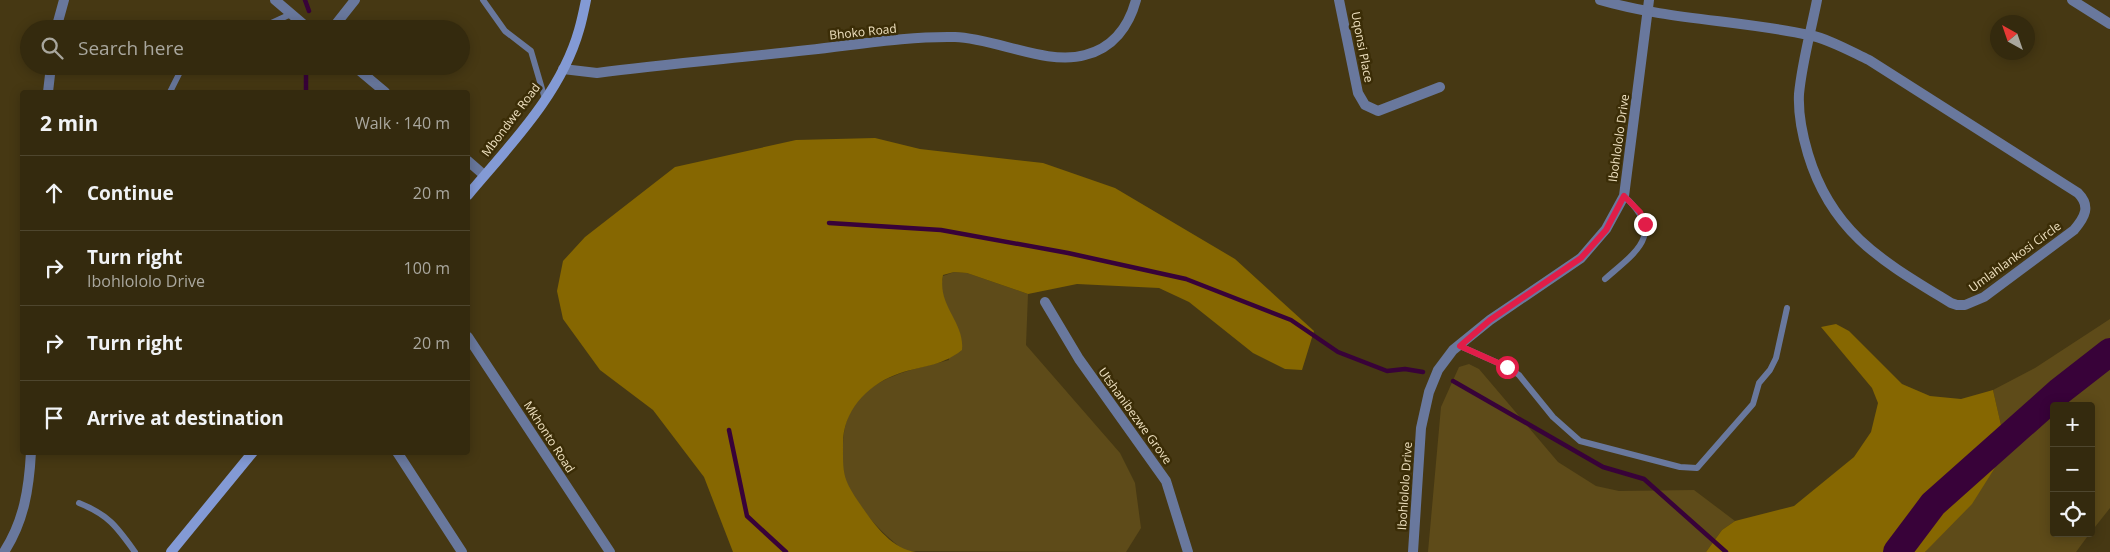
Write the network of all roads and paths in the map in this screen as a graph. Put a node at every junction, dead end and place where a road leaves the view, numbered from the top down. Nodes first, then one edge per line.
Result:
1 (64, 0) edge
2 (275, 0) edge
3 (356, 0) edge
4 (483, 0) edge
5 (586, 0) edge
6 (1136, 0) edge
7 (1340, 0) edge
8 (1600, 0) edge
9 (1817, 0) edge
10 (2072, 0) edge
11 (1648, 5) edge
12 (291, 14) junction
13 (58, 20) edge
14 (278, 20) edge
15 (298, 20) edge
16 (339, 20) edge
17 (2110, 24) edge
18 (1810, 35) junction
19 (563, 69) junction
20 (50, 75) edge
21 (178, 75) edge
22 (365, 75) edge
23 (1440, 87) dead end
24 (48, 90) edge
25 (171, 90) edge
26 (383, 90) edge
27 (545, 99) junction
28 (470, 163) edge
29 (484, 175) junction
30 (470, 192) edge
31 (1624, 196) junction
32 (1605, 279) dead end
33 (1045, 302) dead end
34 (1787, 308) dead end
35 (470, 340) edge
36 (1460, 346) junction
37 (31, 455) edge
38 (251, 455) edge
39 (399, 455) edge
40 (79, 503) dead end
41 (4, 552) edge
42 (135, 552) edge
43 (171, 552) edge
44 (462, 552) edge
45 (610, 552) edge
46 (1188, 552) edge
47 (1412, 552) edge

1 - 13 street
2 - 12 street
3 - 16 street
4 - 27 lane
5 - 19 street, Mbondwe Road
6 - 19 street, Bhoko Road
7 - 23 street, Uqonsi Place
8 - 11 street, Umlahlankosi Circle
9 - 18 street
10 - 17 street
11 - 18 street, Umlahlankosi Circle
11 - 31 street, Ibohlololo Drive
12 - 14 lane
12 - 15 street
18 - 18 street, Umlahlankosi Circle
19 - 27 street, Mbondwe Road
20 - 24 street
21 - 25 lane
22 - 26 street
27 - 29 street, Mbondwe Road
28 - 29 street
29 - 30 street, Mbondwe Road
31 - 32 lane
31 - 36 street, Ibohlololo Drive
33 - 46 street, Utshanibezwe Grove
34 - 36 lane
35 - 45 street, Mkhonto Road
36 - 47 street, Ibohlololo Drive
37 - 41 street
38 - 43 street
39 - 44 street
40 - 42 lane

